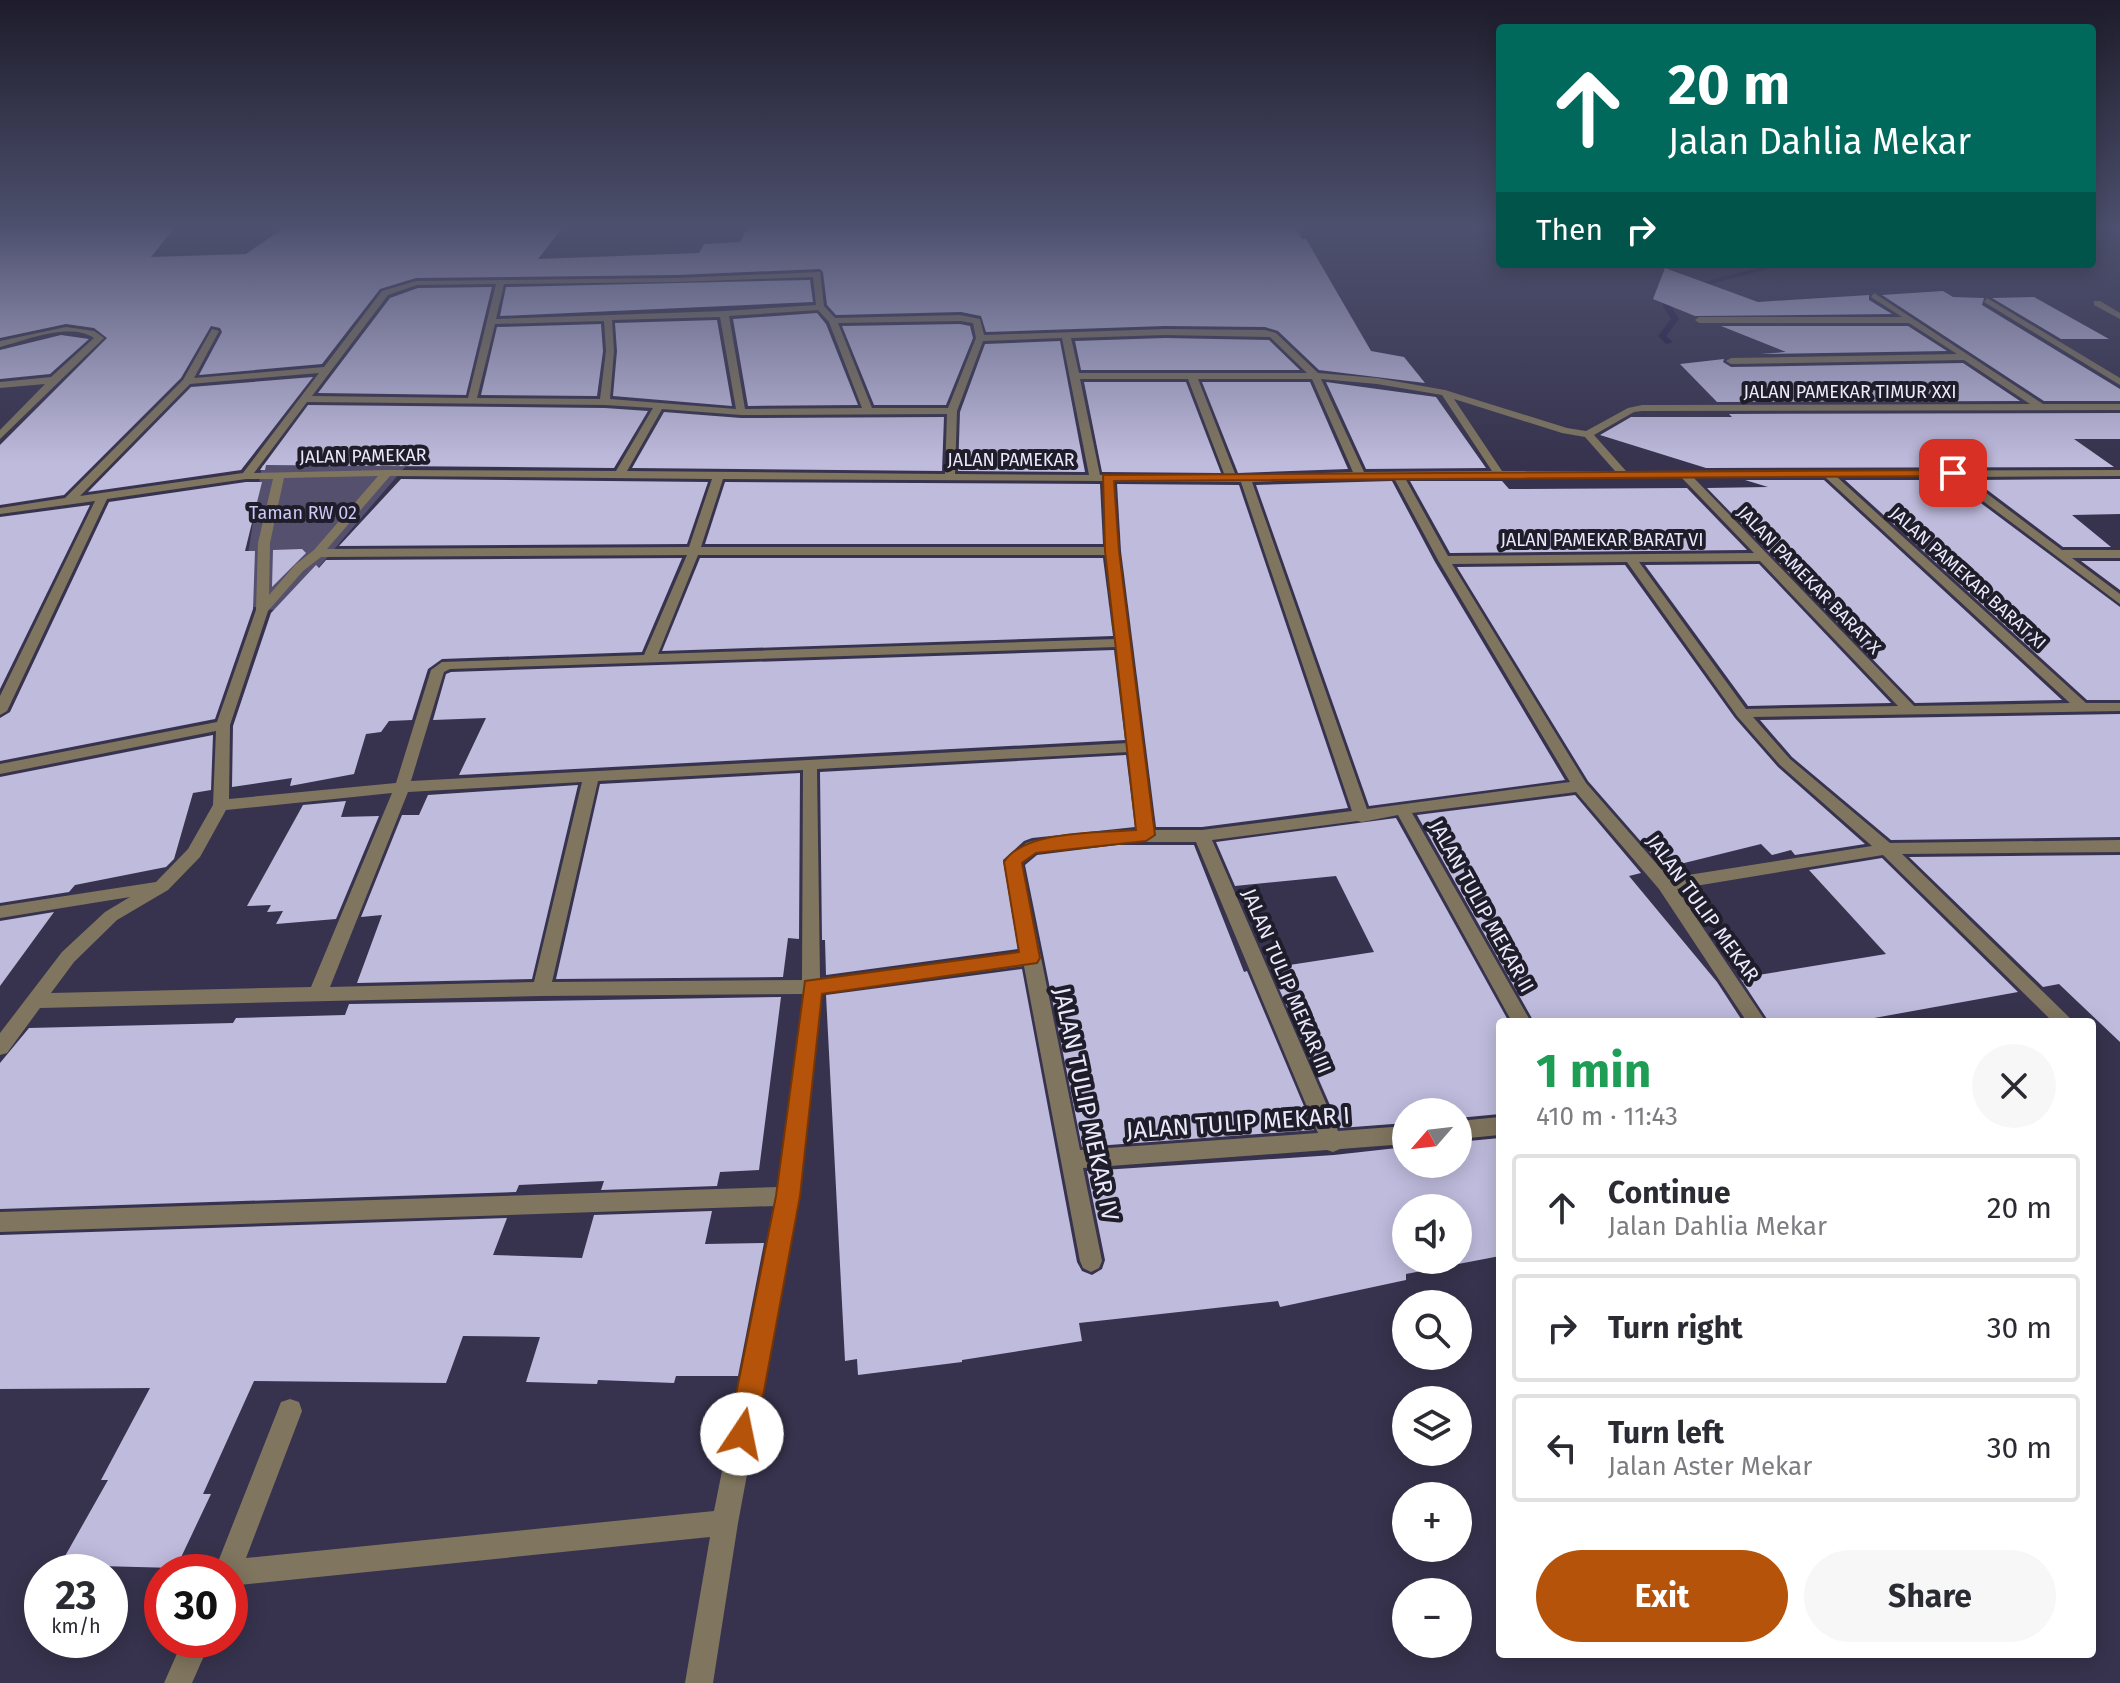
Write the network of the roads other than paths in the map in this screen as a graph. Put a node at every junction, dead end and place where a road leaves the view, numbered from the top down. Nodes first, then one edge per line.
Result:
1 (375, 306) edge
2 (494, 306) edge
3 (1889, 306) edge
4 (1996, 306) edge
5 (2101, 306) edge
6 (820, 307) joint
7 (724, 314) junction
8 (2120, 316) edge
9 (608, 317) junction
10 (1699, 320) dead end
11 (1910, 320) junction
12 (833, 321) junction
13 (489, 322) junction
14 (215, 331) dead end
15 (1066, 334) junction
16 (980, 338) junction
17 (0, 344) edge
18 (1966, 357) junction
19 (1731, 361) dead end
20 (326, 370) junction
21 (1074, 376) junction
22 (1192, 376) junction
23 (1315, 376) junction
24 (54, 380) junction
25 (187, 381) junction
26 (2120, 382) edge
27 (0, 385) edge
28 (1445, 393) junction
29 (305, 399) junction
30 (472, 400) junction
31 (605, 402) junction
32 (2041, 407) junction
33 (2120, 407) edge
34 (658, 408) junction
35 (867, 409) junction
36 (952, 411) junction
37 (741, 412) junction
38 (1588, 434) junction
39 (0, 436) edge
40 (387, 473) junction
41 (1953, 473) junction
42 (2120, 473) edge
43 (620, 474) junction
44 (1684, 474) junction
45 (279, 475) junction
46 (1360, 475) junction
47 (1624, 475) junction
48 (1829, 475) junction
49 (246, 476) junction
50 (718, 476) junction
51 (1500, 476) junction
52 (1399, 477) junction
53 (950, 478) junction
54 (1101, 478) junction
55 (1238, 478) junction
56 (102, 497) junction
57 (69, 501) junction
58 (0, 511) edge
59 (694, 551) junction
60 (1112, 551) junction
61 (318, 553) junction
62 (2060, 554) junction
63 (2120, 554) edge
64 (1630, 557) junction
65 (1761, 557) junction
66 (1444, 560) junction
67 (2120, 600) edge
68 (262, 610) junction
69 (1123, 643) junction
70 (650, 657) junction
71 (2082, 707) junction
72 (2120, 707) edge
73 (1910, 710) junction
74 (0, 711) edge
75 (1742, 713) junction
76 (223, 725) junction
77 (1135, 747) junction
78 (810, 764) junction
79 (0, 769) edge
80 (591, 778) junction
81 (1580, 786) junction
82 (402, 787) junction
83 (221, 805) junction
84 (1403, 811) junction
85 (1362, 817) junction
86 (1146, 835) junction
87 (1202, 836) junction
88 (2120, 846) edge
89 (1886, 849) junction
90 (1665, 885) junction
91 (162, 886) junction
92 (0, 912) edge
93 (1030, 958) junction
94 (812, 987) junction
95 (541, 989) junction
96 (318, 993) junction
97 (35, 1001) junction
98 (1520, 1018) edge
99 (1754, 1018) edge
100 (2061, 1018) edge
101 (0, 1047) edge
102 (1496, 1126) edge
103 (1472, 1129) edge
104 (1392, 1137) edge
105 (1333, 1143) junction
106 (1073, 1160) junction
107 (788, 1196) junction
108 (0, 1222) edge
109 (1091, 1261) dead end
110 (290, 1411) dead end
111 (725, 1523) junction
112 (235, 1554) edge
113 (248, 1570) edge
114 (189, 1658) edge
115 (178, 1683) edge
116 (699, 1683) edge

1 - 20 street
2 - 13 street
3 - 11 street
4 - 26 street
5 - 8 street
6 - 7 street
6 - 12 street
7 - 9 street
7 - 37 street
9 - 13 street
9 - 31 street
10 - 11 street
11 - 18 street
12 - 16 street
12 - 35 street
13 - 30 street
14 - 25 street
15 - 16 street
15 - 21 street
15 - 23 street
16 - 36 street
17 - 24 street
18 - 19 street
18 - 32 street
20 - 25 street
20 - 29 street
21 - 22 street
21 - 54 street
22 - 23 street
22 - 55 street
23 - 28 street
23 - 46 street
24 - 27 street
24 - 39 street
25 - 57 street
28 - 38 street
28 - 51 street
29 - 30 street
29 - 49 street
30 - 31 street
31 - 34 street
32 - 33 street, JALAN PAMEKAR TIMUR XXI
32 - 38 street, JALAN PAMEKAR TIMUR XXI
34 - 37 street
34 - 43 street
35 - 36 street
35 - 37 street
36 - 53 street
38 - 47 street
40 - 43 street, JALAN PAMEKAR
40 - 45 street, JALAN PAMEKAR
40 - 61 street
41 - 42 street, JALAN PAMEKAR
41 - 48 street, JALAN PAMEKAR
41 - 62 street
43 - 50 street, JALAN PAMEKAR
44 - 47 street, JALAN PAMEKAR
44 - 48 street, JALAN PAMEKAR
44 - 65 street, JALAN PAMEKAR BARAT X
45 - 49 street, JALAN PAMEKAR
45 - 68 street
46 - 52 street, JALAN PAMEKAR
46 - 55 street, JALAN PAMEKAR
47 - 51 street, JALAN PAMEKAR
48 - 71 street, JALAN PAMEKAR BARAT XI
49 - 56 street, JALAN PAMEKAR
50 - 53 street, JALAN PAMEKAR
50 - 59 street
51 - 52 street, JALAN PAMEKAR
52 - 66 street, JALAN TULIP MEKAR
53 - 54 street, JALAN PAMEKAR
54 - 55 street, JALAN PAMEKAR
54 - 60 street
55 - 85 street
56 - 57 street, JALAN PAMEKAR
56 - 74 street
57 - 58 street, JALAN PAMEKAR
59 - 60 street
59 - 61 street
59 - 70 street
60 - 69 street
61 - 68 street
62 - 63 street
62 - 67 street
64 - 65 street, JALAN PAMEKAR BARAT VI
64 - 66 street, JALAN PAMEKAR BARAT VI
64 - 75 street
65 - 73 street, JALAN PAMEKAR BARAT X
66 - 81 street, JALAN TULIP MEKAR
68 - 76 street
69 - 70 street
69 - 77 street
70 - 82 street
71 - 72 street
71 - 73 street
73 - 75 street
75 - 89 street
76 - 79 street
76 - 83 street
77 - 78 street
77 - 86 street
78 - 80 street
78 - 94 street
80 - 82 street
80 - 95 street
81 - 84 street
81 - 90 street, JALAN TULIP MEKAR
82 - 83 street
82 - 96 street
83 - 91 street
84 - 85 street
84 - 98 street, JALAN TULIP MEKAR II
85 - 87 street
86 - 87 street
86 - 93 street, JALAN TULIP MEKAR IV
87 - 105 street, JALAN TULIP MEKAR III
88 - 89 street
89 - 90 street
89 - 100 street
90 - 99 street, JALAN TULIP MEKAR
91 - 92 street
91 - 97 street
93 - 94 street
93 - 106 street, JALAN TULIP MEKAR IV
94 - 95 street
94 - 107 street
95 - 96 street
96 - 97 street
97 - 101 street
102 - 103 street
104 - 105 street, JALAN TULIP MEKAR I
105 - 106 street, JALAN TULIP MEKAR I
106 - 109 street, JALAN TULIP MEKAR IV
107 - 108 street
107 - 111 street
110 - 112 street
111 - 113 street
111 - 116 street
114 - 115 street

